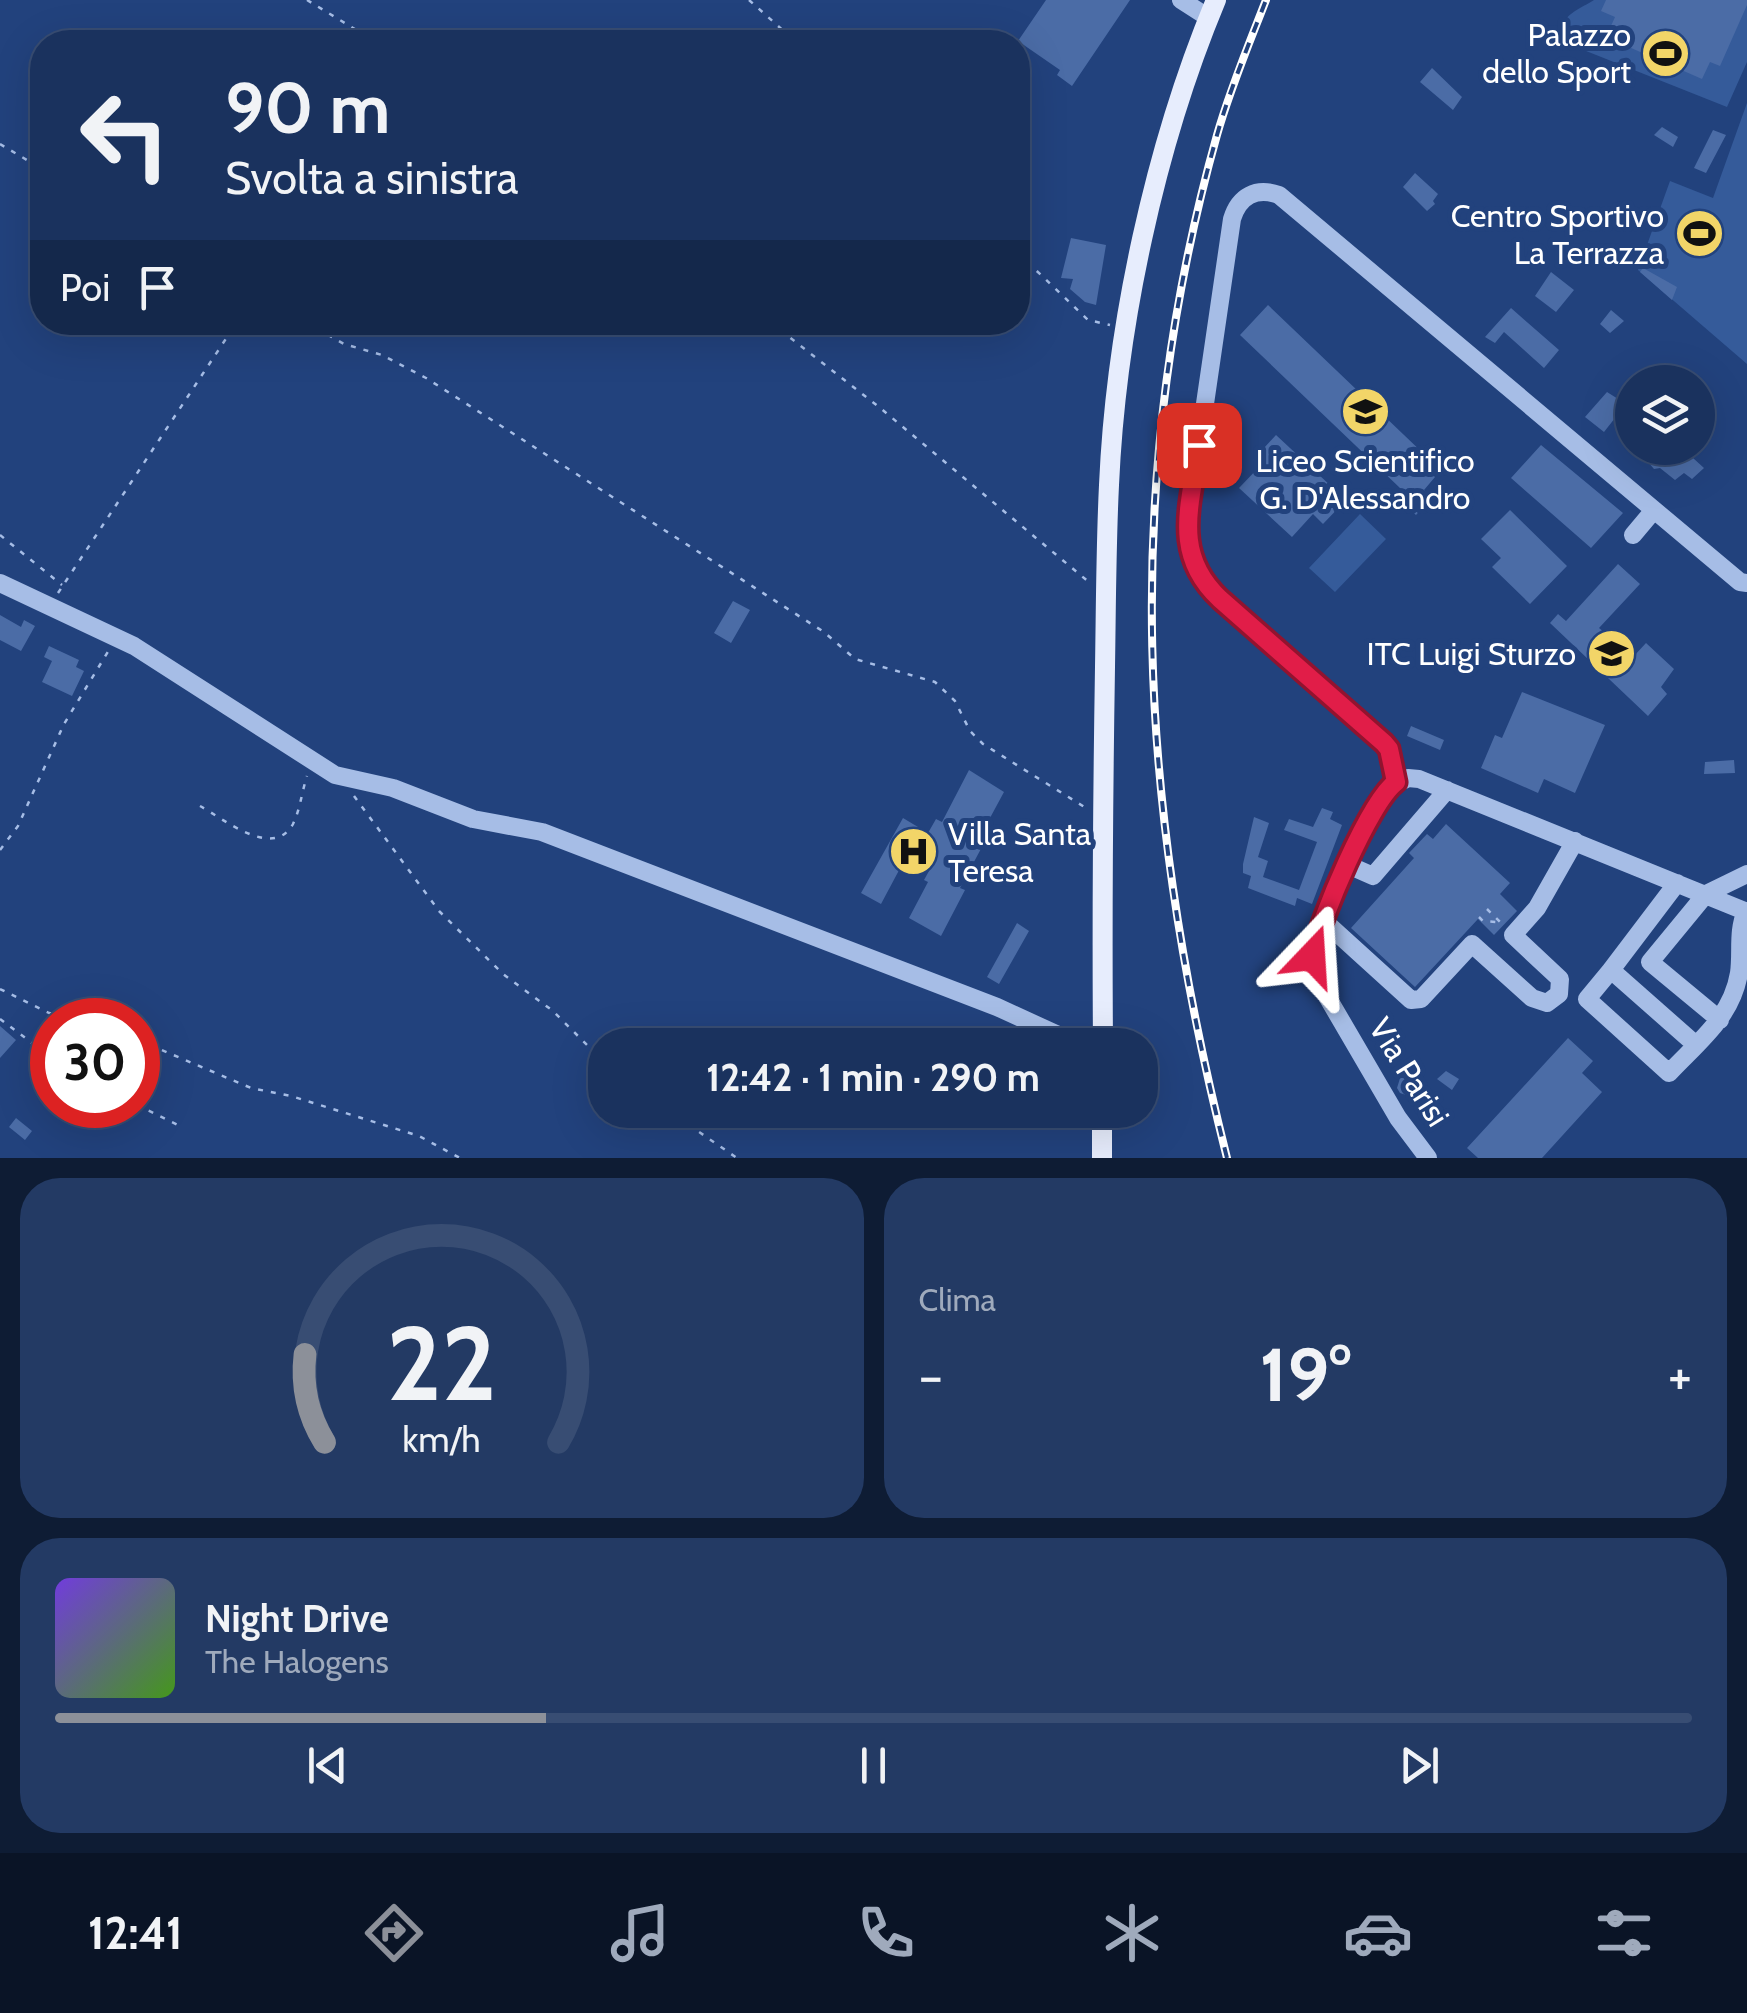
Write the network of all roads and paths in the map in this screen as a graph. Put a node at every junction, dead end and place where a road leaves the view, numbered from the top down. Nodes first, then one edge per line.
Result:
1 (307, 0) edge
2 (749, 0) edge
3 (1181, 0) edge
4 (1212, 9) edge
5 (356, 30) edge
6 (783, 30) edge
7 (0, 144) edge
8 (30, 162) edge
9 (1030, 264) edge
10 (1126, 328) junction
11 (229, 335) edge
12 (328, 335) edge
13 (787, 335) edge
14 (1654, 510) junction
15 (0, 534) edge
16 (1634, 535) dead end
17 (1747, 582) edge
18 (0, 583) edge
19 (63, 586) junction
20 (1106, 597) junction
21 (49, 606) junction
22 (116, 638) junction
23 (314, 762) junction
24 (342, 777) junction
25 (1396, 782) junction
26 (1447, 790) junction
27 (200, 806) dead end
28 (1102, 809) junction
29 (1575, 842) junction
30 (0, 850) edge
31 (1348, 865) junction
32 (1747, 874) edge
33 (1678, 882) junction
34 (1706, 894) junction
35 (1487, 909) dead end
36 (1746, 912) edge
37 (1479, 917) dead end
38 (1324, 921) junction
39 (1611, 970) junction
40 (0, 989) edge
41 (30, 1004) edge
42 (0, 1019) edge
43 (1720, 1020) junction
44 (1043, 1028) edge
45 (1103, 1028) edge
46 (30, 1042) edge
47 (1696, 1045) junction
48 (588, 1046) edge
49 (160, 1049) edge
50 (160, 1116) edge
51 (180, 1126) dead end
52 (693, 1128) edge
53 (1102, 1128) edge
54 (460, 1158) edge
55 (738, 1158) edge
56 (1102, 1158) edge
57 (1428, 1158) edge

1 - 5 path
2 - 6 path
3 - 4 street
4 - 10 main road
7 - 8 path
9 - 10 path
10 - 20 main road
11 - 19 path
12 - 28 path
13 - 20 path
14 - 16 street
14 - 17 street
14 - 25 street
15 - 19 path
18 - 21 street
19 - 21 path
20 - 28 main road
21 - 22 street
22 - 23 street
22 - 30 path
23 - 24 street
23 - 27 path
24 - 44 street
24 - 48 path
25 - 26 street
25 - 31 street, Via Parisi
26 - 29 street
26 - 31 street
28 - 45 main road
29 - 33 street
29 - 38 street
31 - 38 street, Via Parisi
32 - 34 street
33 - 34 street
33 - 39 street
34 - 36 street
34 - 43 street
35 - 37 path
36 - 43 street
38 - 57 street, Via Parisi
39 - 47 street
39 - 47 street
40 - 41 path
42 - 46 path
43 - 47 street
49 - 54 path
50 - 51 path
52 - 55 path
53 - 56 main road

